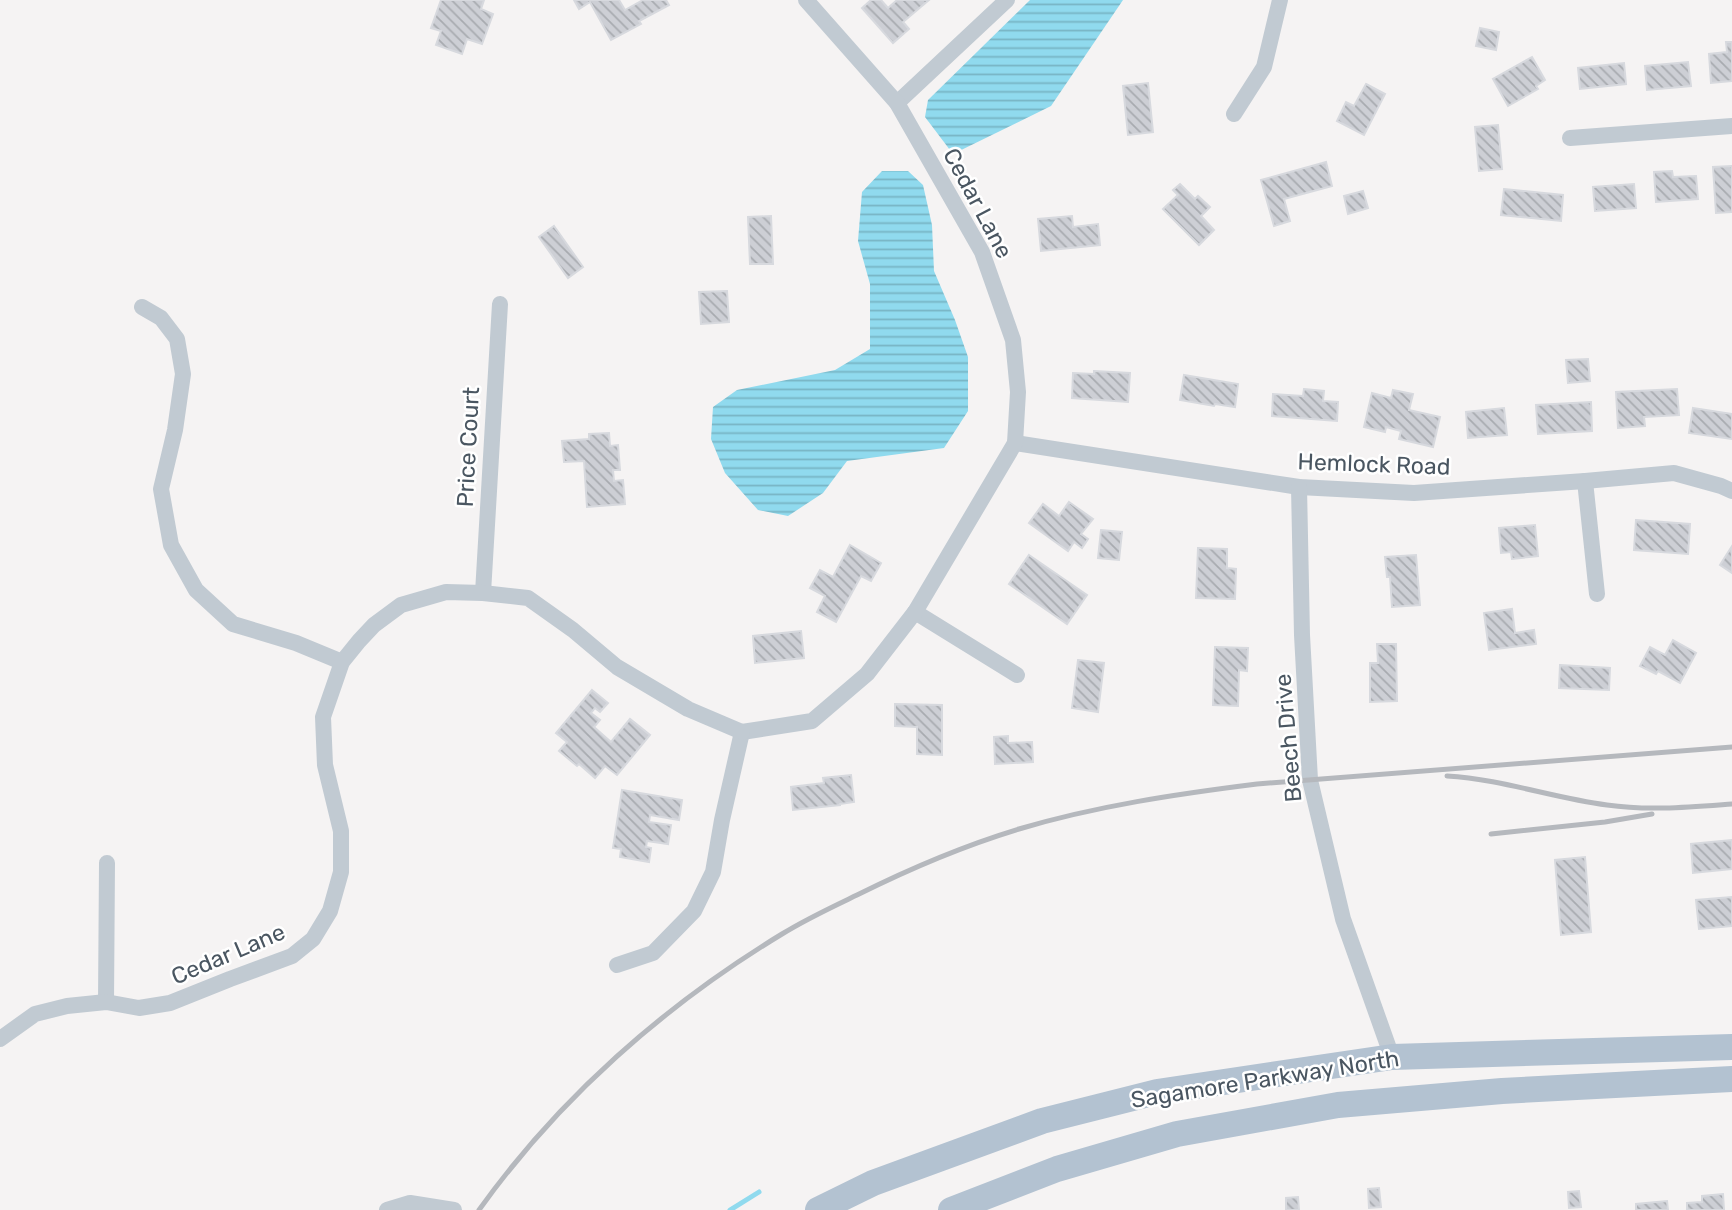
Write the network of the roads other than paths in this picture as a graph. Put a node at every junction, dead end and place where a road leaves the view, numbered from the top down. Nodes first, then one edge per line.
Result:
1 (806, 0) edge
2 (1007, 0) edge
3 (1280, 0) edge
4 (897, 103) junction
5 (1234, 114) dead end
6 (1732, 126) edge
7 (1570, 138) dead end
8 (500, 304) dead end
9 (142, 307) dead end
10 (1014, 443) junction
11 (1584, 481) junction
12 (1299, 487) junction
13 (1732, 491) edge
14 (483, 593) junction
15 (1597, 594) dead end
16 (915, 612) junction
17 (342, 662) junction
18 (1017, 675) dead end
19 (742, 732) junction
20 (107, 863) dead end
21 (617, 965) dead end
22 (106, 1002) junction
23 (0, 1039) edge
24 (1732, 1047) edge
25 (1392, 1057) junction
26 (1732, 1079) edge
27 (387, 1210) edge
28 (454, 1210) edge
29 (818, 1210) edge
30 (951, 1210) edge

1 - 4 street, Cedar Lane
2 - 4 street
3 - 5 street
4 - 10 street, Cedar Lane
6 - 7 street
8 - 14 street, Price Court
9 - 17 street
10 - 12 street, Hemlock Road
10 - 16 street, Cedar Lane
11 - 12 street, Hemlock Road
11 - 13 street, Hemlock Road
11 - 15 street
12 - 25 street, Beech Drive
14 - 17 street, Cedar Lane
14 - 19 street, Cedar Lane
16 - 18 street
16 - 19 street, Cedar Lane
17 - 22 street, Cedar Lane
19 - 21 street
20 - 22 street
22 - 23 street, Cedar Lane
24 - 25 main road, Sagamore Parkway North
25 - 29 main road, Sagamore Parkway North
26 - 30 main road, Sagamore Parkway North
27 - 28 street

